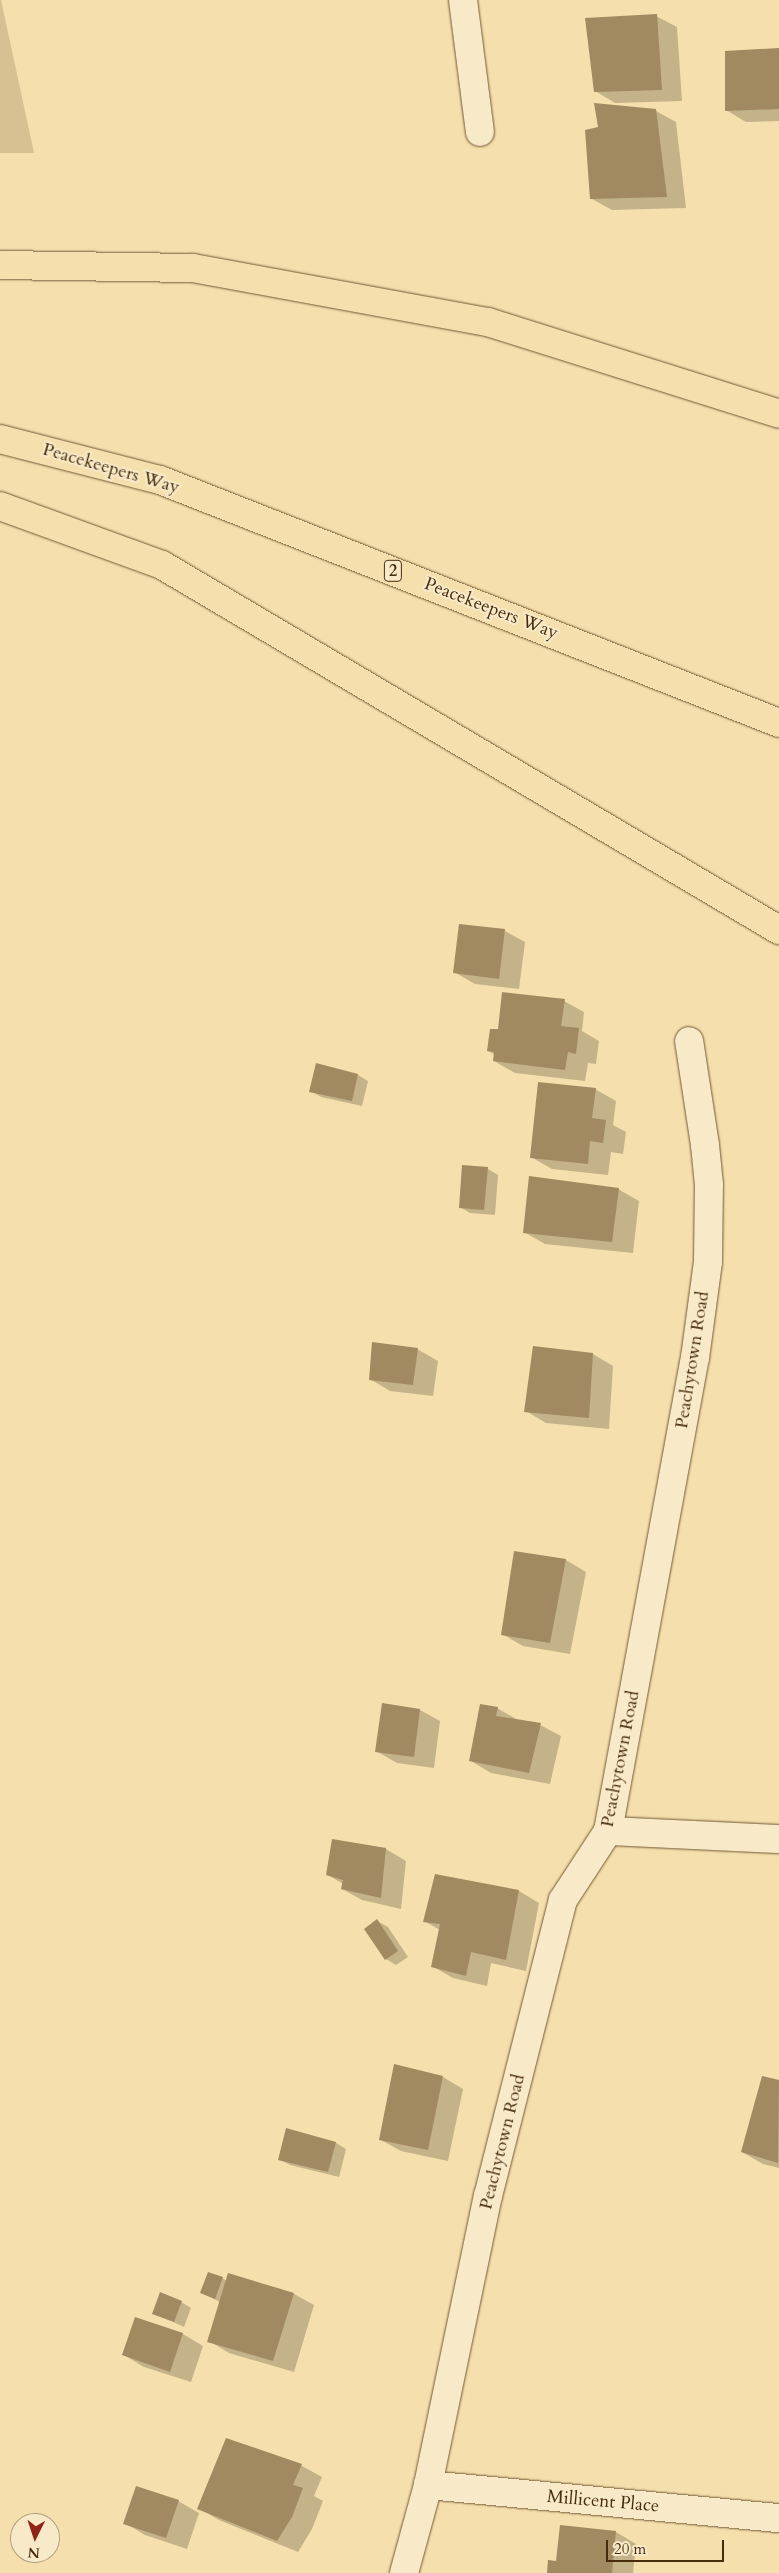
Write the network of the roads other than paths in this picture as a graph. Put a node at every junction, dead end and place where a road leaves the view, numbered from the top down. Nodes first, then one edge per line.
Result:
1 (463, 0) edge
2 (480, 132) dead end
3 (0, 265) edge
4 (779, 414) edge
5 (0, 439) edge
6 (0, 506) edge
7 (779, 724) edge
8 (779, 930) edge
9 (689, 1041) dead end
10 (608, 1831) junction
11 (779, 1839) edge
12 (428, 2485) junction
13 (779, 2518) edge
14 (404, 2573) edge

1 - 2 street
3 - 4 highway
5 - 7 highway, Peacekeepers Way / 2
6 - 8 highway
9 - 10 street, Peachytown Road
10 - 11 street
10 - 12 street, Peachytown Road
12 - 13 street, Millicent Place
12 - 14 street, Peachytown Road

